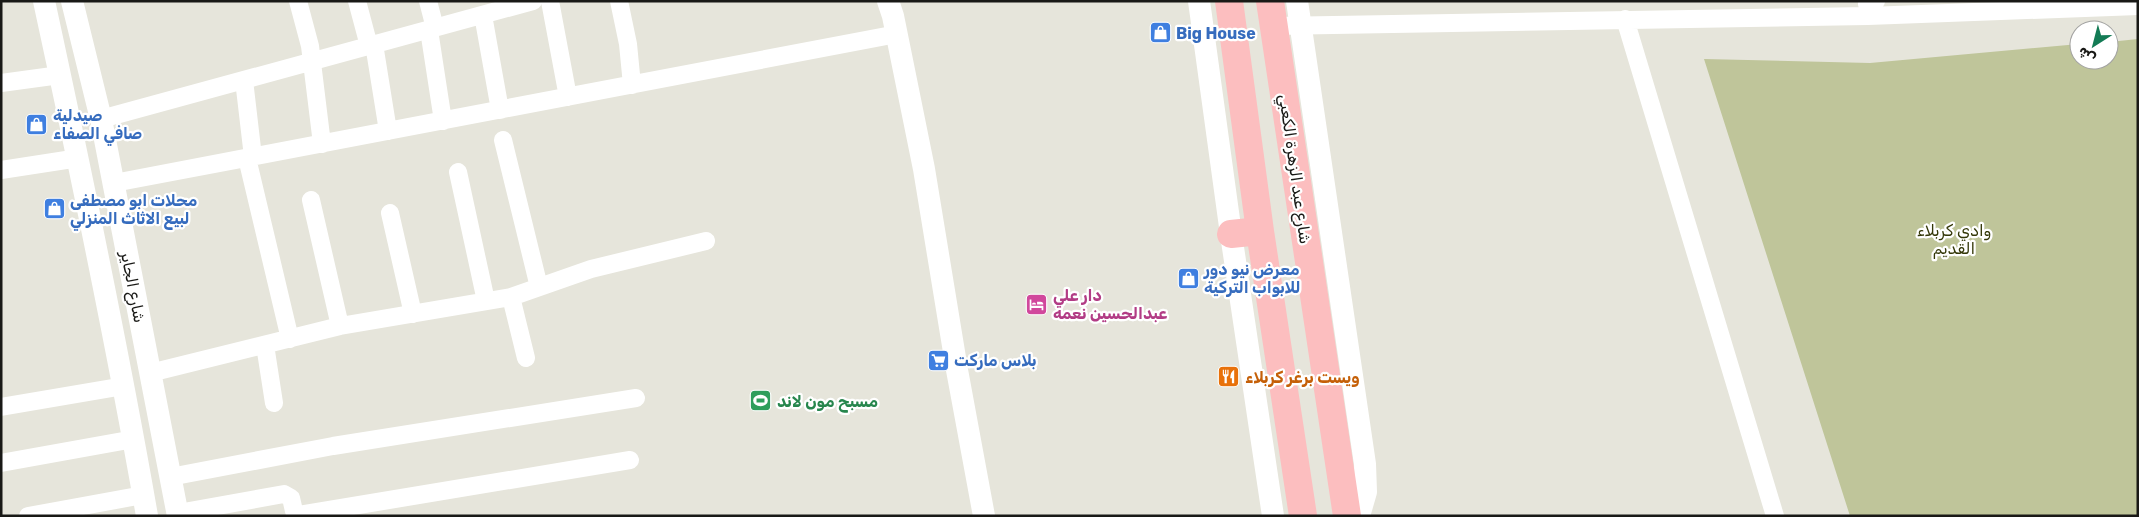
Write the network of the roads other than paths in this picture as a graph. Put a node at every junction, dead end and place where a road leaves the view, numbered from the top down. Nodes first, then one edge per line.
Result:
1 (44, 1) edge
2 (72, 1) edge
3 (298, 1) edge
4 (357, 1) edge
5 (428, 1) edge
6 (533, 1) edge
7 (550, 1) edge
8 (620, 1) edge
9 (888, 1) edge
10 (1199, 1) edge
11 (1229, 1) edge
12 (1297, 1) edge
13 (1869, 6) edge
14 (2138, 6) edge
15 (489, 9) edge
16 (1282, 17) edge
17 (1625, 19) junction
18 (432, 29) junction
19 (896, 34) junction
20 (371, 45) junction
21 (310, 62) junction
22 (60, 75) junction
23 (244, 80) junction
24 (1, 83) edge
25 (632, 84) junction
26 (568, 97) junction
27 (500, 110) junction
28 (101, 119) junction
29 (443, 121) junction
30 (388, 131) junction
31 (503, 140) dead end
32 (322, 144) junction
33 (250, 157) junction
34 (79, 158) junction
35 (1, 170) edge
36 (458, 172) dead end
37 (114, 183) junction
38 (311, 200) dead end
39 (390, 213) dead end
40 (1260, 231) junction
41 (1231, 234) junction
42 (706, 241) dead end
43 (539, 287) junction
44 (511, 296) junction
45 (486, 301) junction
46 (413, 314) junction
47 (340, 326) junction
48 (290, 339) junction
49 (265, 345) junction
50 (526, 358) dead end
51 (150, 373) junction
52 (124, 386) junction
53 (636, 398) dead end
54 (274, 403) dead end
55 (1, 407) edge
56 (134, 439) junction
57 (630, 460) dead end
58 (1, 462) edge
59 (170, 477) junction
60 (145, 506) edge
61 (178, 515) edge
62 (28, 516) edge
63 (984, 516) edge
64 (1273, 516) edge
65 (1303, 516) edge
66 (1347, 516) edge
67 (1359, 516) edge
68 (1775, 516) edge

1 - 22 street, شارع الجاير
2 - 28 street, شارع الجاير
3 - 21 street
4 - 20 street
5 - 18 street
6 - 15 street
7 - 26 street
8 - 25 street
9 - 19 street
10 - 41 street
11 - 40 main road
12 - 16 street
13 - 14 street
13 - 17 street
15 - 18 street
15 - 27 street
16 - 17 street
16 - 66 main road, شارع عبد الزهرة الكعبي
16 - 67 street
17 - 68 street
18 - 20 street
18 - 29 street
19 - 25 street
19 - 63 street
20 - 21 street
20 - 30 street
21 - 23 street
21 - 32 street
22 - 24 street
22 - 34 street, شارع الجاير
23 - 28 street
23 - 33 street
25 - 26 street
26 - 27 street
27 - 29 street
28 - 37 street, شارع الجاير
29 - 30 street
30 - 32 street
31 - 43 street
32 - 33 street
33 - 37 street
33 - 48 street
34 - 35 street
34 - 52 street, شارع الجاير
36 - 45 street
37 - 51 street, شارع الجاير
38 - 47 street
39 - 46 street
40 - 41 main road
40 - 65 main road
41 - 64 street
42 - 43 street
43 - 44 street
44 - 45 street
44 - 50 street
45 - 46 street
46 - 47 street
47 - 48 street
48 - 49 street
49 - 51 street
49 - 54 street
51 - 59 street, شارع الجاير
52 - 55 street
52 - 56 street, شارع الجاير
53 - 59 street
56 - 58 street
56 - 60 street, شارع الجاير
57 - 61 street
59 - 61 street, شارع الجاير
60 - 62 street

